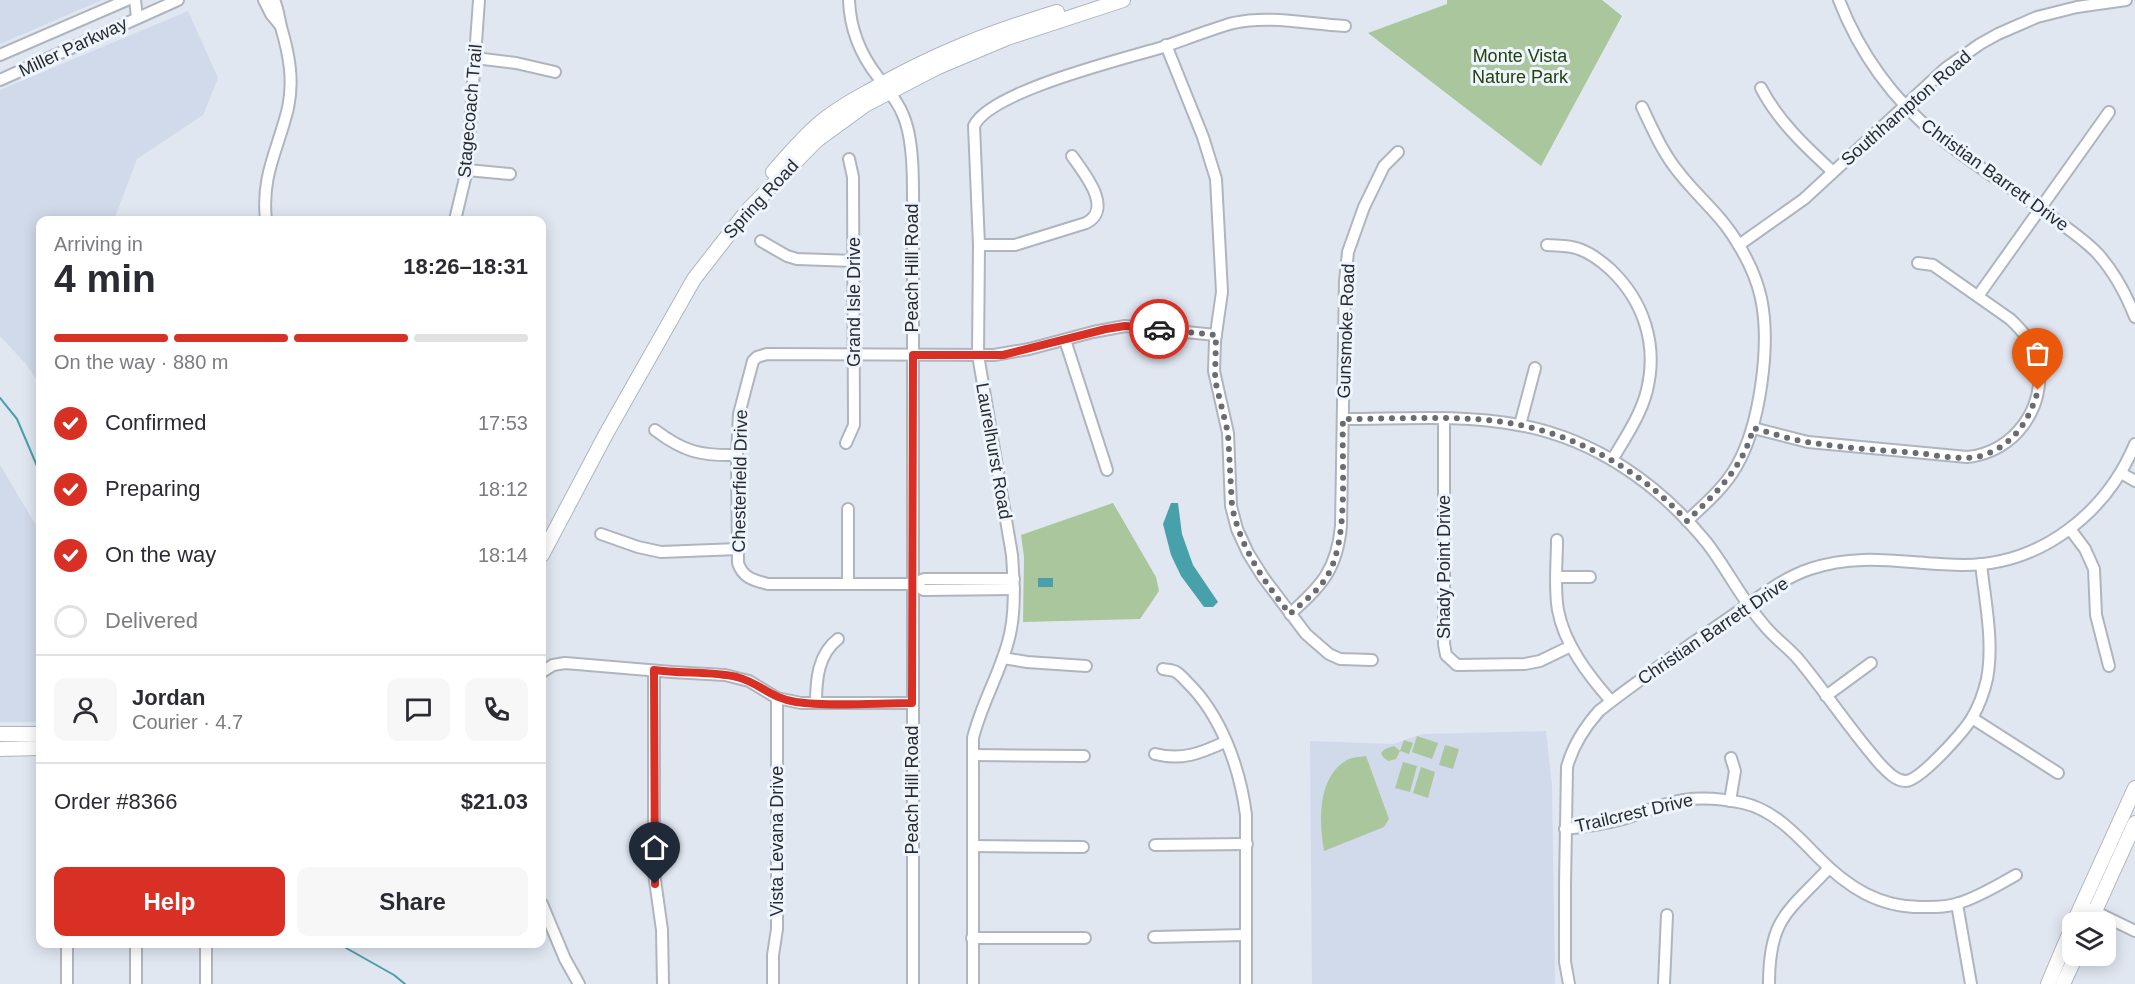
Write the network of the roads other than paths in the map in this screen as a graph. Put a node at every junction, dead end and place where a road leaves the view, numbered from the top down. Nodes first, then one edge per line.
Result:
1 (126, 0) edge
2 (135, 0) edge
3 (178, 0) edge
4 (264, 0) edge
5 (274, 0) edge
6 (479, 0) edge
7 (849, 0) edge
8 (1093, 0) edge
9 (1123, 0) edge
10 (1839, 0) edge
11 (2126, 0) edge
12 (136, 17) junction
13 (281, 25) junction
14 (1345, 26) dead end
15 (1166, 45) junction
16 (0, 55) edge
17 (475, 58) junction
18 (555, 72) dead end
19 (0, 80) edge
20 (886, 87) junction
21 (1761, 88) dead end
22 (1905, 105) junction
23 (1642, 106) dead end
24 (2109, 112) dead end
25 (1398, 152) dead end
26 (1072, 156) dead end
27 (849, 159) dead end
28 (467, 170) junction
29 (1833, 172) junction
30 (510, 174) dead end
31 (2040, 208) junction
32 (266, 216) edge
33 (456, 216) edge
34 (761, 241) dead end
35 (1739, 244) junction
36 (979, 245) junction
37 (1547, 245) dead end
38 (854, 261) junction
39 (1918, 263) dead end
40 (1978, 296) junction
41 (2135, 317) edge
42 (1216, 335) junction
43 (1065, 340) junction
44 (854, 354) junction
45 (913, 355) junction
46 (978, 355) junction
47 (1535, 368) dead end
48 (1444, 418) junction
49 (1343, 419) junction
50 (1520, 425) junction
51 (1753, 428) junction
52 (655, 430) dead end
53 (846, 443) dead end
54 (2135, 444) edge
55 (737, 454) junction
56 (1612, 460) junction
57 (1107, 470) dead end
58 (2121, 473) junction
59 (2135, 480) edge
60 (848, 509) dead end
61 (1687, 521) junction
62 (2070, 529) junction
63 (601, 534) dead end
64 (546, 535) edge
65 (1557, 540) dead end
66 (546, 548) edge
67 (738, 549) junction
68 (1981, 564) junction
69 (1590, 577) dead end
70 (1557, 578) junction
71 (848, 584) junction
72 (913, 584) junction
73 (1014, 584) junction
74 (1749, 604) junction
75 (1290, 614) junction
76 (838, 639) dead end
77 (1571, 646) junction
78 (1003, 658) junction
79 (1372, 660) dead end
80 (1871, 663) dead end
81 (1086, 666) dead end
82 (2109, 666) dead end
83 (546, 669) edge
84 (1163, 669) dead end
85 (654, 670) junction
86 (1826, 696) junction
87 (777, 698) junction
88 (1611, 701) junction
89 (816, 703) junction
90 (912, 703) junction
91 (1972, 718) junction
92 (0, 734) edge
93 (36, 734) edge
94 (1225, 742) junction
95 (36, 748) edge
96 (0, 749) edge
97 (1155, 754) dead end
98 (973, 755) junction
99 (1084, 756) dead end
100 (1731, 758) dead end
101 (2058, 773) dead end
102 (2135, 788) edge
103 (1730, 801) junction
104 (2135, 823) edge
105 (1565, 829) junction
106 (1246, 844) junction
107 (1155, 845) dead end
108 (973, 846) junction
109 (1083, 846) dead end
110 (1829, 868) junction
111 (2016, 875) dead end
112 (1957, 904) junction
113 (2082, 904) junction
114 (2079, 912) edge
115 (2089, 912) edge
116 (2095, 912) edge
117 (546, 914) edge
118 (1667, 915) dead end
119 (2116, 925) edge
120 (2135, 931) edge
121 (1246, 935) junction
122 (1154, 937) dead end
123 (972, 938) junction
124 (1085, 938) dead end
125 (67, 948) dead end
126 (206, 948) dead end
127 (136, 949) dead end
128 (2062, 952) edge
129 (2071, 966) edge
130 (67, 984) edge
131 (136, 984) edge
132 (206, 984) edge
133 (579, 984) edge
134 (663, 984) edge
135 (773, 984) edge
136 (913, 984) edge
137 (973, 984) edge
138 (1246, 984) edge
139 (1569, 984) edge
140 (1665, 984) edge
141 (1769, 984) edge
142 (1971, 984) edge
143 (2048, 984) edge
144 (2063, 984) edge

1 - 12 street
1 - 16 street, Miller Parkway
2 - 12 street
3 - 12 street, Miller Parkway
4 - 13 street
5 - 13 street
6 - 17 street, Stagecoach Trail
7 - 20 street, Peach Hill Road
8 - 20 main road, Spring Road
9 - 20 main road, Spring Road
10 - 22 street, Christian Barrett Drive
11 - 22 street, Southhampton Road
12 - 19 street, Miller Parkway
13 - 32 street
14 - 15 street, Laurelhurst Road
15 - 36 street, Laurelhurst Road
15 - 42 street
17 - 18 street
17 - 28 street, Stagecoach Trail
20 - 45 street, Peach Hill Road
20 - 64 main road, Spring Road
20 - 66 main road, Spring Road
21 - 29 street
22 - 29 street, Southhampton Road
22 - 31 street, Christian Barrett Drive
23 - 35 street
24 - 31 street
25 - 49 street, Gunsmoke Road
26 - 36 street
27 - 38 street, Grand Isle Drive
28 - 30 street
28 - 33 street, Stagecoach Trail
29 - 35 street, Southhampton Road
31 - 40 street
31 - 41 street, Christian Barrett Drive
34 - 38 street
35 - 51 street
36 - 46 street, Laurelhurst Road
37 - 56 street
38 - 44 street, Grand Isle Drive
39 - 40 street
40 - 51 street
42 - 43 street
42 - 75 street
43 - 46 street
43 - 57 street
44 - 45 street
44 - 53 street, Grand Isle Drive
44 - 55 street, Chesterfield Drive
45 - 46 street
45 - 72 street, Peach Hill Road
46 - 73 street, Laurelhurst Road
47 - 50 street
48 - 49 street
48 - 50 street
48 - 77 street, Shady Point Drive
49 - 75 street, Gunsmoke Road
50 - 56 street
51 - 61 street
52 - 55 street
54 - 58 street, Christian Barrett Drive
55 - 67 street, Chesterfield Drive
56 - 61 street
58 - 59 street
58 - 62 street, Christian Barrett Drive
60 - 71 street
61 - 74 street
62 - 68 street, Christian Barrett Drive
62 - 82 street
63 - 67 street
65 - 70 street
67 - 71 street, Chesterfield Drive
68 - 74 street, Christian Barrett Drive
68 - 91 street
69 - 70 street
70 - 77 street
71 - 72 street
72 - 73 street
72 - 90 street, Peach Hill Road
73 - 78 street, Laurelhurst Road
74 - 86 street
74 - 88 street, Christian Barrett Drive
75 - 79 street
76 - 89 street
77 - 88 street
78 - 81 street
78 - 98 street, Laurelhurst Road
80 - 86 street
83 - 85 street
84 - 94 street
85 - 87 street
85 - 134 street
86 - 91 street
87 - 89 street
87 - 135 street, Vista Levana Drive
88 - 105 street, Christian Barrett Drive
89 - 90 street
90 - 136 street, Peach Hill Road
91 - 101 street
92 - 93 main road
94 - 97 street
94 - 106 street
95 - 96 main road
98 - 99 street
98 - 108 street, Laurelhurst Road
100 - 103 street
102 - 113 main road
103 - 105 street, Trailcrest Drive
103 - 110 street, Trailcrest Drive
104 - 116 main road
105 - 139 street, Christian Barrett Drive
106 - 107 street
106 - 121 street
108 - 109 street
108 - 123 street, Laurelhurst Road
110 - 112 street, Trailcrest Drive
110 - 141 street
111 - 112 street
112 - 142 street
113 - 114 main road
113 - 115 street
117 - 133 street
118 - 140 street
119 - 120 street
121 - 122 street
121 - 138 street
123 - 124 street
123 - 137 street, Laurelhurst Road
125 - 130 street
126 - 132 street
127 - 131 street
128 - 143 main road
129 - 144 main road

